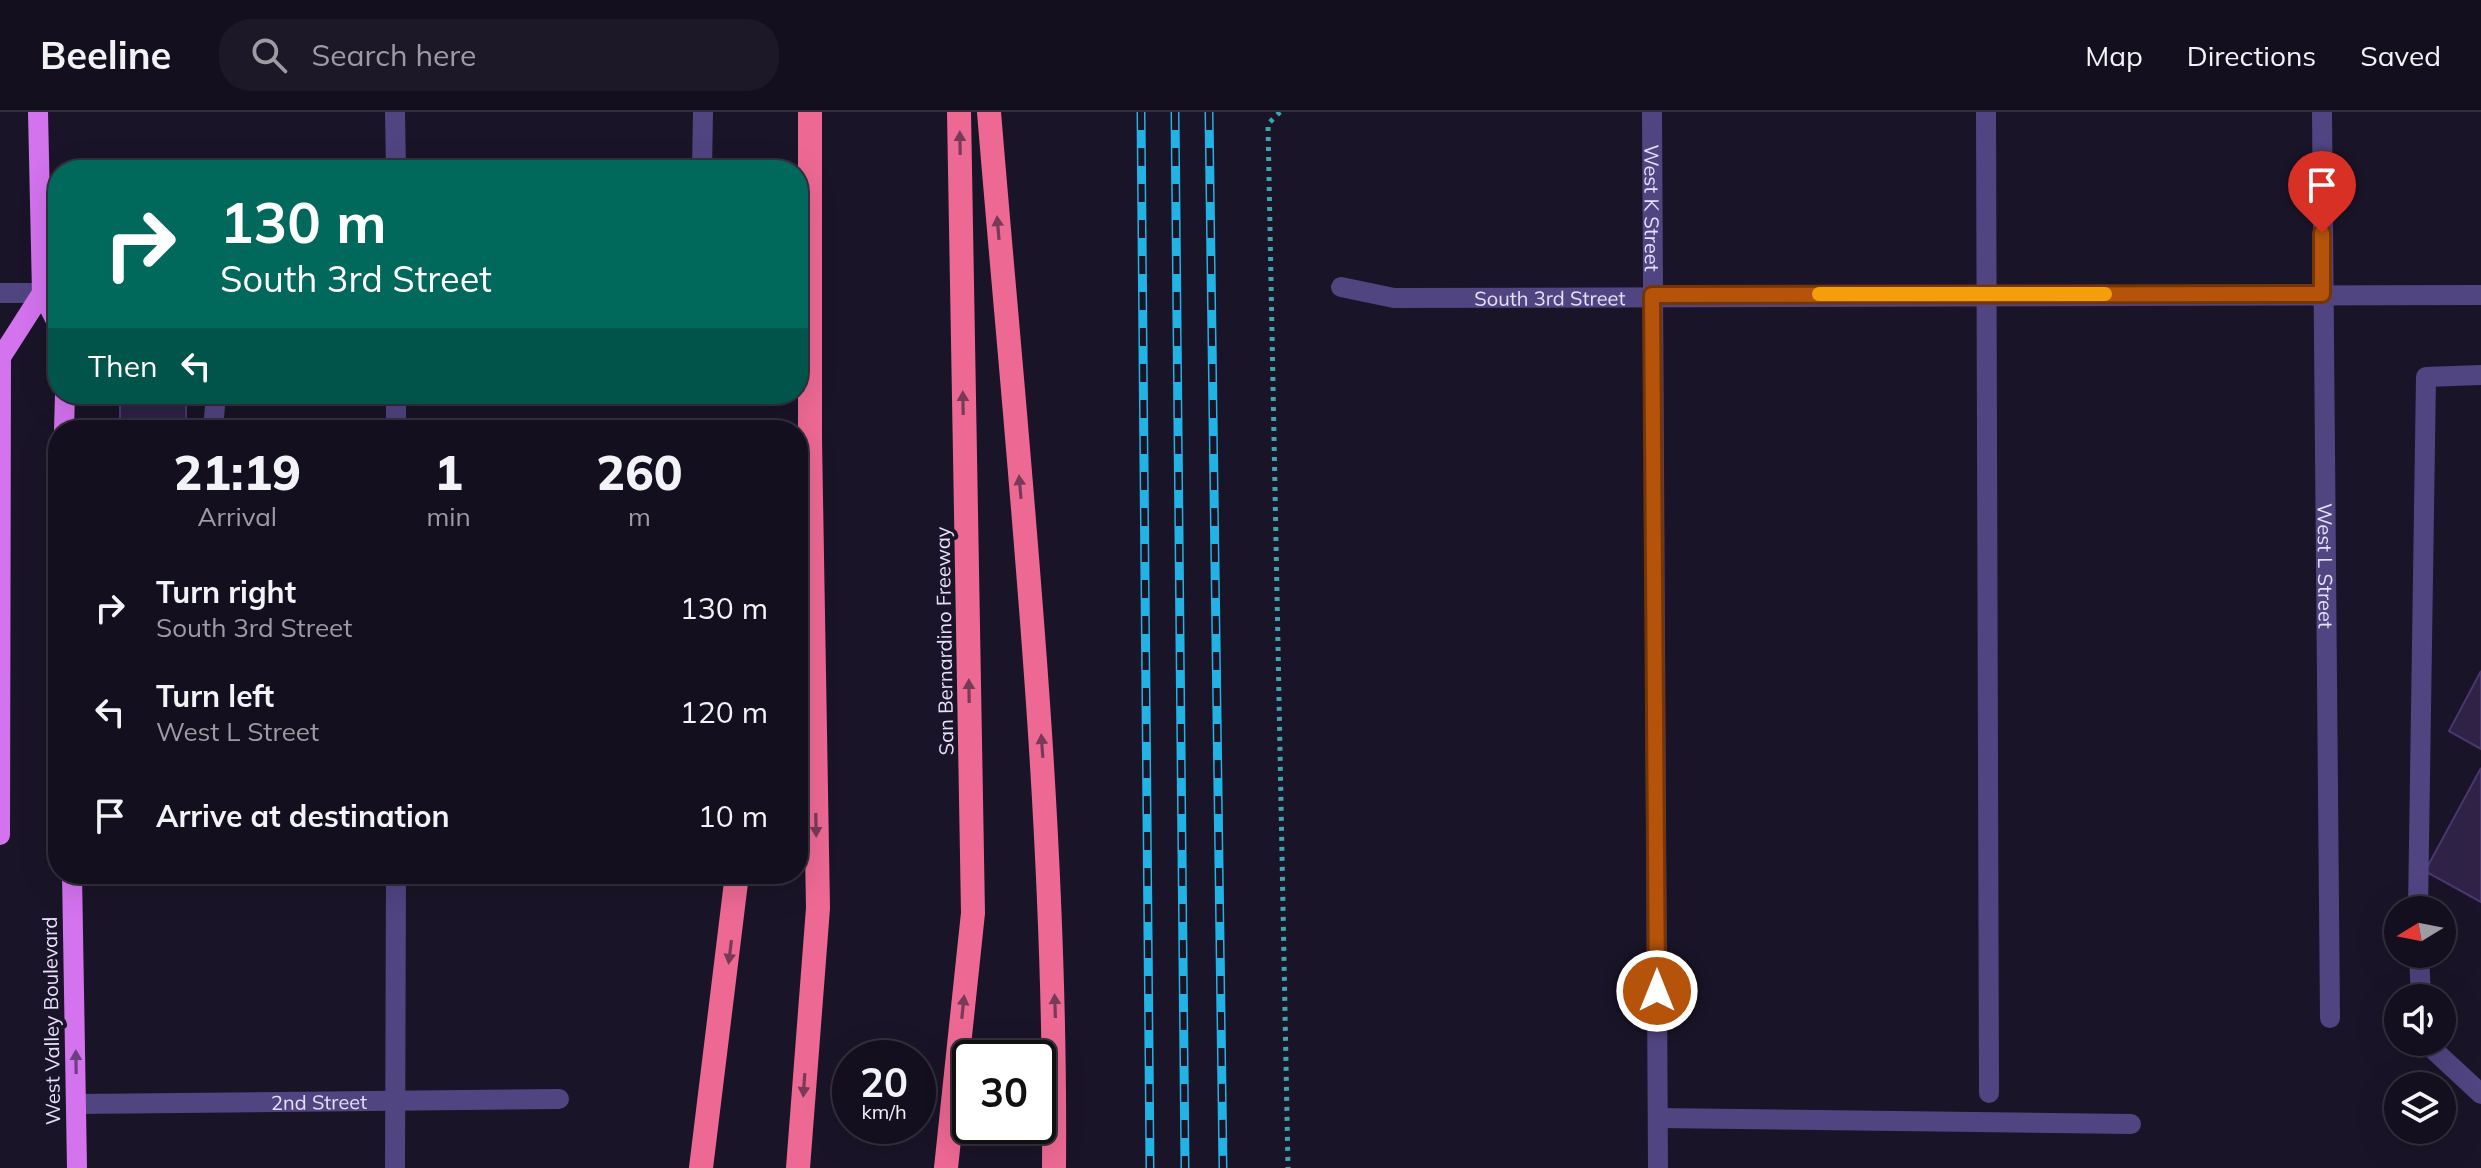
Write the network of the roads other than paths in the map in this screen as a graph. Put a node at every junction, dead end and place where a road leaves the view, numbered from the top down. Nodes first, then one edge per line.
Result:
1 (38, 112) edge
2 (395, 112) edge
3 (703, 112) edge
4 (810, 112) edge
5 (959, 112) edge
6 (989, 112) edge
7 (1652, 112) edge
8 (1986, 112) edge
9 (2322, 112) edge
10 (396, 160) edge
11 (702, 160) edge
12 (48, 263) edge
13 (1341, 287) dead end
14 (0, 293) edge
15 (48, 293) edge
16 (1987, 294) junction
17 (2322, 294) junction
18 (1652, 295) junction
19 (2481, 295) edge
20 (48, 296) edge
21 (2481, 375) edge
22 (810, 439) junction
23 (808, 444) edge
24 (0, 835) edge
25 (72, 884) edge
26 (396, 884) edge
27 (736, 884) edge
28 (2418, 896) edge
29 (2330, 1018) dead end
30 (2440, 1056) edge
31 (1989, 1093) dead end
32 (2481, 1094) edge
33 (559, 1099) dead end
34 (395, 1100) junction
35 (77, 1104) junction
36 (1658, 1118) junction
37 (2131, 1124) dead end
38 (77, 1168) edge
39 (395, 1168) edge
40 (701, 1168) edge
41 (798, 1168) edge
42 (946, 1168) edge
43 (1054, 1168) edge
44 (1658, 1168) edge

1 - 12 main road
2 - 10 street
3 - 11 street
4 - 22 highway
42 -> 5 highway, San Bernardino Freeway
43 -> 6 highway
7 - 18 street, West K Street
8 - 16 street
9 - 17 street, West L Street
13 - 18 street, South 3rd Street
14 - 15 street
16 - 17 street, South 3rd Street
16 - 18 street, South 3rd Street
16 - 31 street
17 - 19 street, South 3rd Street
17 - 29 street, West L Street
18 - 36 street, West K Street
20 - 24 main road
21 - 28 street
22 - 23 highway
22 -> 41 highway
35 -> 25 main road, West Valley Boulevard
26 - 34 street
27 -> 40 highway
30 - 32 street
33 - 34 street, 2nd Street
34 - 35 street, 2nd Street
34 - 39 street
35 - 38 main road, West Valley Boulevard
36 - 37 street
36 - 44 street, West K Street

